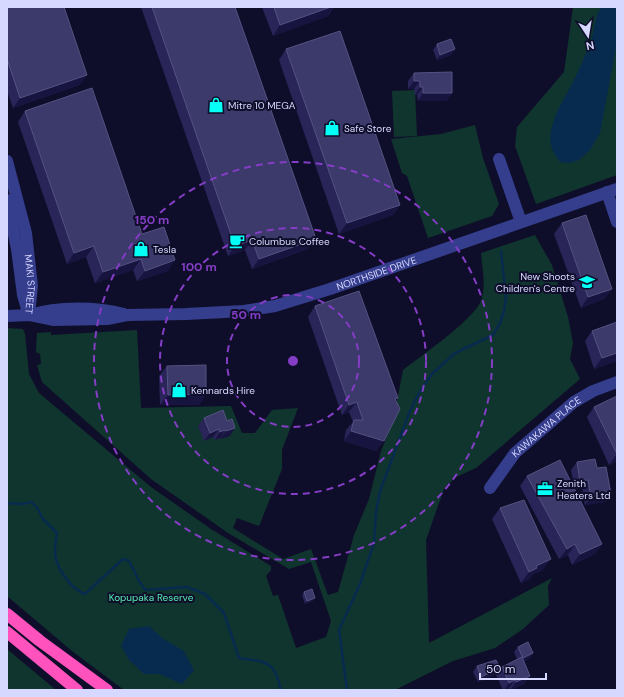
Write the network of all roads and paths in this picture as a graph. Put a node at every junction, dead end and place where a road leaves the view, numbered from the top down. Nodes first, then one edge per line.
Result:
1 (499, 159) dead end
2 (7, 161) edge
3 (612, 190) edge
4 (7, 200) edge
5 (521, 222) junction
6 (617, 222) edge
7 (29, 315) junction
8 (7, 316) edge
9 (617, 382) edge
10 (490, 488) dead end
11 (7, 614) edge
12 (7, 632) edge
13 (77, 690) edge
14 (107, 690) edge

1 - 5 street
2 - 7 street, MAKI STREET
3 - 5 street, NORTHSIDE DRIVE
3 - 6 street
4 - 7 street, MAKI STREET
5 - 7 street, NORTHSIDE DRIVE
7 - 8 street, NORTHSIDE DRIVE
9 - 10 street, KAWAKAWA PLACE
11 - 14 highway
12 - 13 highway

